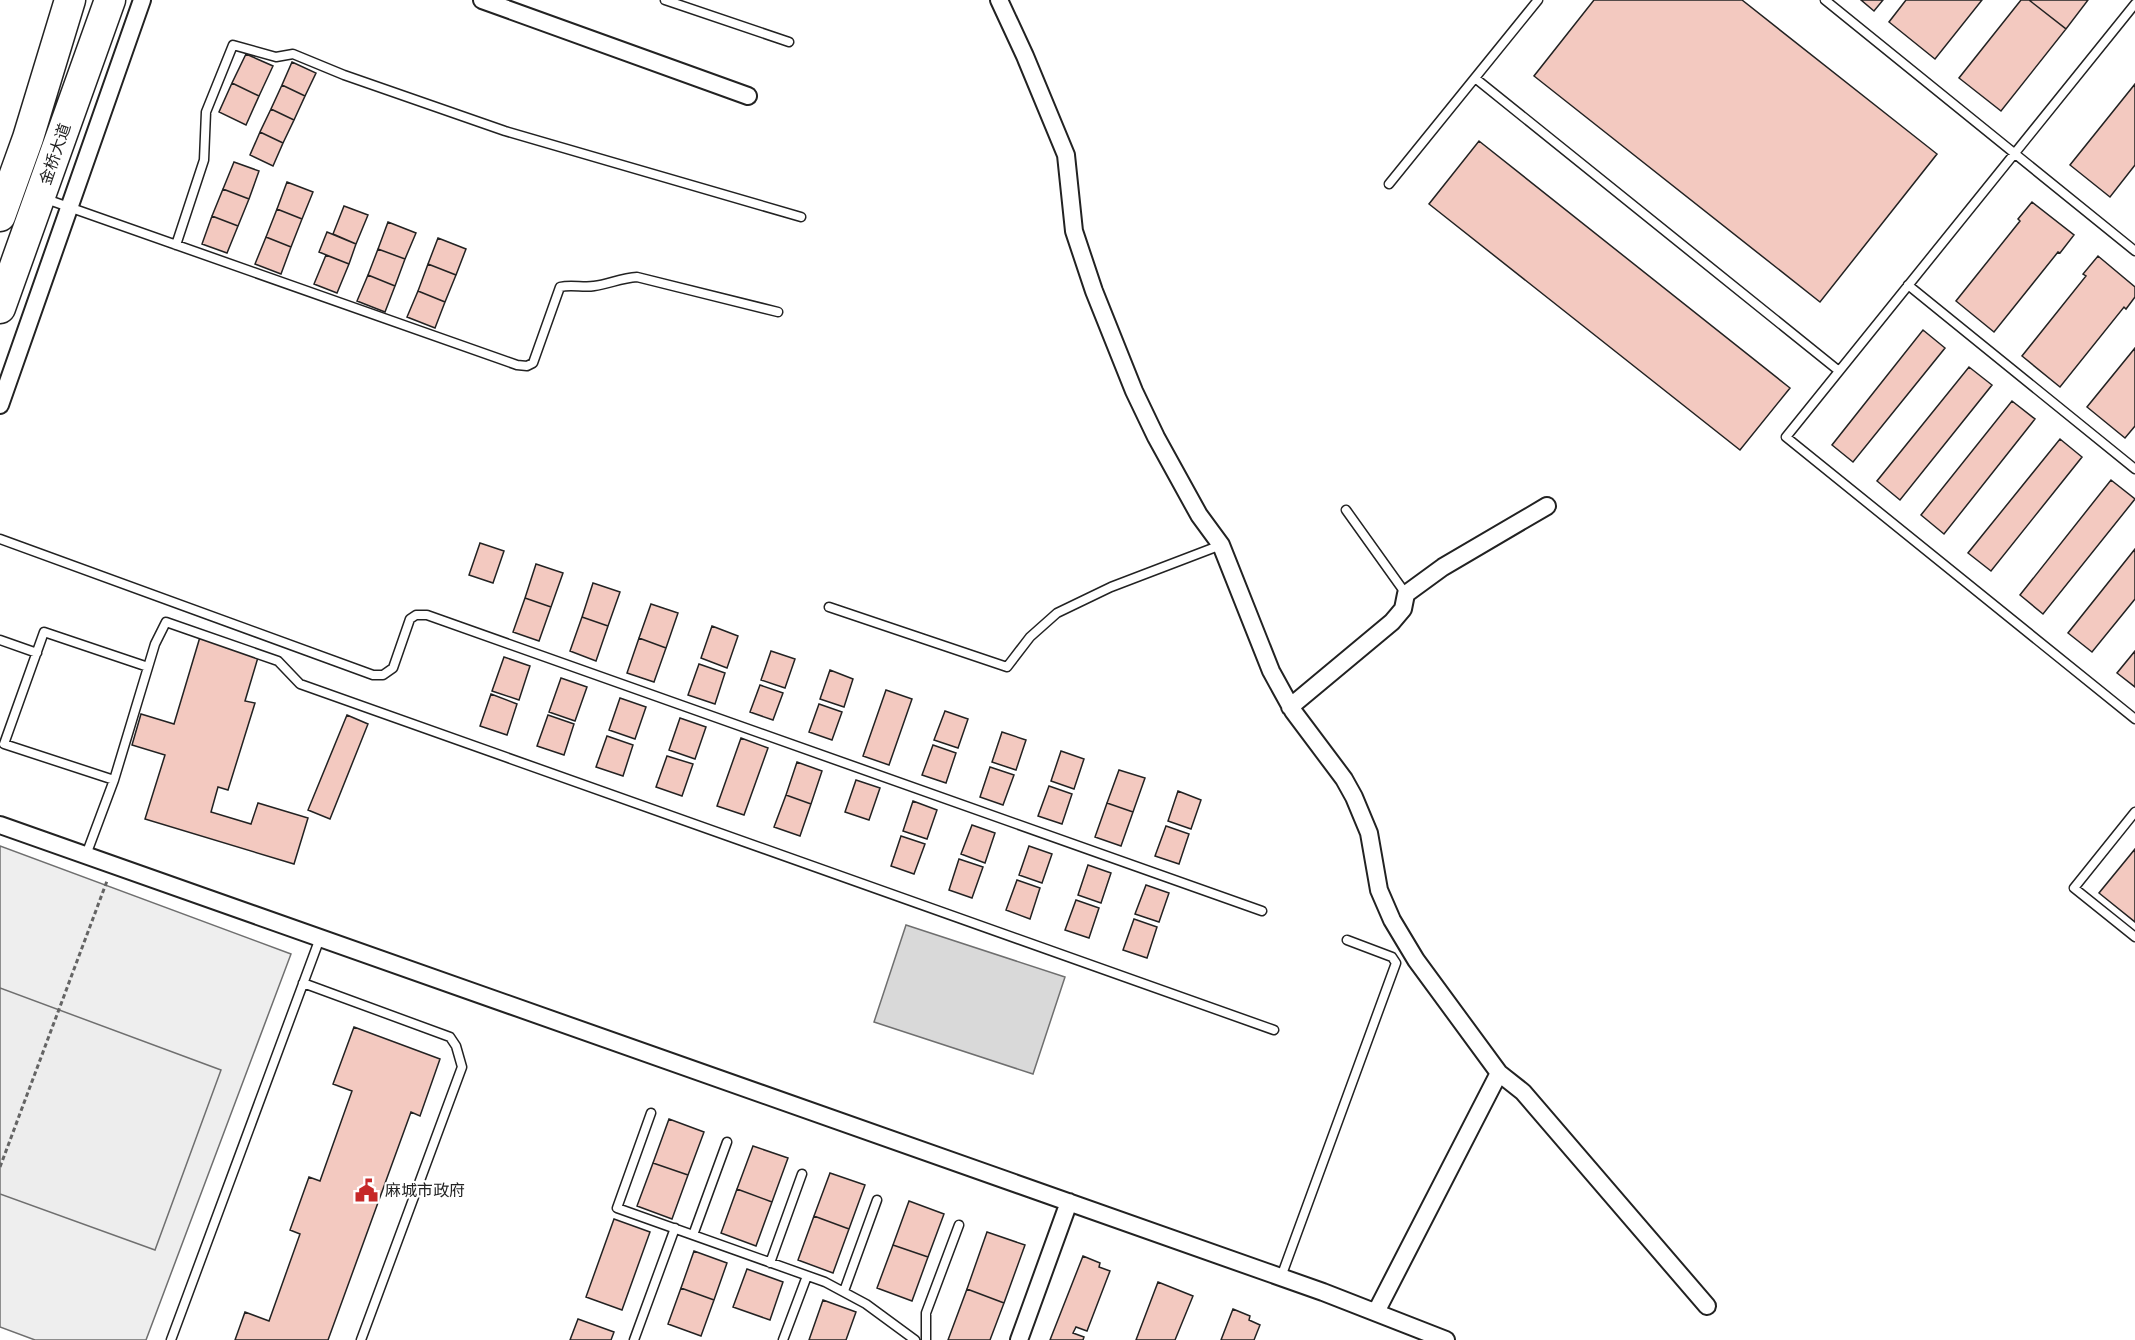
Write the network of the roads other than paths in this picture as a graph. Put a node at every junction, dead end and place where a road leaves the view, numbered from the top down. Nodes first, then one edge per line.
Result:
1 (70, 0) edge
2 (110, 0) edge
3 (142, 0) edge
4 (482, 0) edge
5 (665, 0) edge
6 (999, 0) edge
7 (1538, 0) edge
8 (1825, 0) edge
9 (507, 4) edge
10 (2135, 4) edge
11 (789, 42) dead end
12 (1475, 78) junction
13 (748, 96) dead end
14 (2015, 153) junction
15 (1389, 184) dead end
16 (39, 197) junction
17 (69, 207) junction
18 (0, 216) edge
19 (801, 218) dead end
20 (176, 245) junction
21 (2135, 251) edge
22 (1908, 285) junction
23 (0, 308) edge
24 (778, 312) dead end
25 (1839, 371) junction
26 (0, 405) edge
27 (2135, 469) edge
28 (1547, 506) dead end
29 (1346, 510) dead end
30 (0, 539) edge
31 (1221, 545) junction
32 (1406, 594) junction
33 (829, 607) dead end
34 (0, 640) edge
35 (37, 653) junction
36 (148, 667) junction
37 (1290, 707) junction
38 (2135, 719) edge
39 (4, 732) edge
40 (114, 780) junction
41 (2135, 812) edge
42 (0, 825) edge
43 (86, 855) junction
44 (1262, 910) dead end
45 (320, 938) junction
46 (2135, 938) edge
47 (1347, 940) dead end
48 (303, 984) junction
49 (1274, 1030) dead end
50 (1499, 1073) junction
51 (651, 1113) dead end
52 (727, 1142) dead end
53 (802, 1174) dead end
54 (877, 1200) dead end
55 (1069, 1202) junction
56 (959, 1225) dead end
57 (675, 1228) junction
58 (693, 1235) junction
59 (770, 1263) junction
60 (807, 1276) junction
61 (1281, 1277) junction
62 (844, 1291) junction
63 (1707, 1306) dead end
64 (1376, 1312) junction
65 (171, 1340) edge
66 (361, 1340) edge
67 (634, 1340) edge
68 (783, 1340) edge
69 (915, 1340) edge
70 (926, 1340) edge
71 (1019, 1340) edge
72 (1446, 1340) edge

1 - 18 highway, 金桥大道
2 - 16 highway, 金桥大道
3 - 17 street
4 - 9 street
5 - 11 lane
6 - 31 street
7 - 12 lane
8 - 14 lane
9 - 13 street
10 - 14 lane
12 - 15 lane
12 - 25 lane
14 - 21 lane
14 - 22 lane
16 - 17 lane
16 - 23 highway, 金桥大道
17 - 20 lane
17 - 26 street
19 - 20 lane
20 - 24 lane
22 - 25 lane
22 - 27 lane
25 - 38 lane
28 - 32 street
29 - 32 lane
30 - 44 lane
31 - 33 lane
31 - 37 street
32 - 37 street
34 - 35 lane
35 - 36 lane
35 - 39 lane
36 - 40 lane
36 - 49 lane
37 - 50 street
39 - 40 lane
40 - 43 lane
41 - 46 lane
42 - 43 street
43 - 45 street
45 - 48 lane
45 - 55 street
47 - 61 lane
48 - 65 lane
48 - 66 lane
50 - 63 street
50 - 64 street
51 - 57 lane
52 - 58 lane
53 - 59 lane
54 - 62 lane
55 - 61 street
55 - 71 street
56 - 70 lane
57 - 58 lane
57 - 67 lane
58 - 59 lane
59 - 60 lane
60 - 62 lane
60 - 68 lane
61 - 64 street
62 - 69 lane
64 - 72 street

